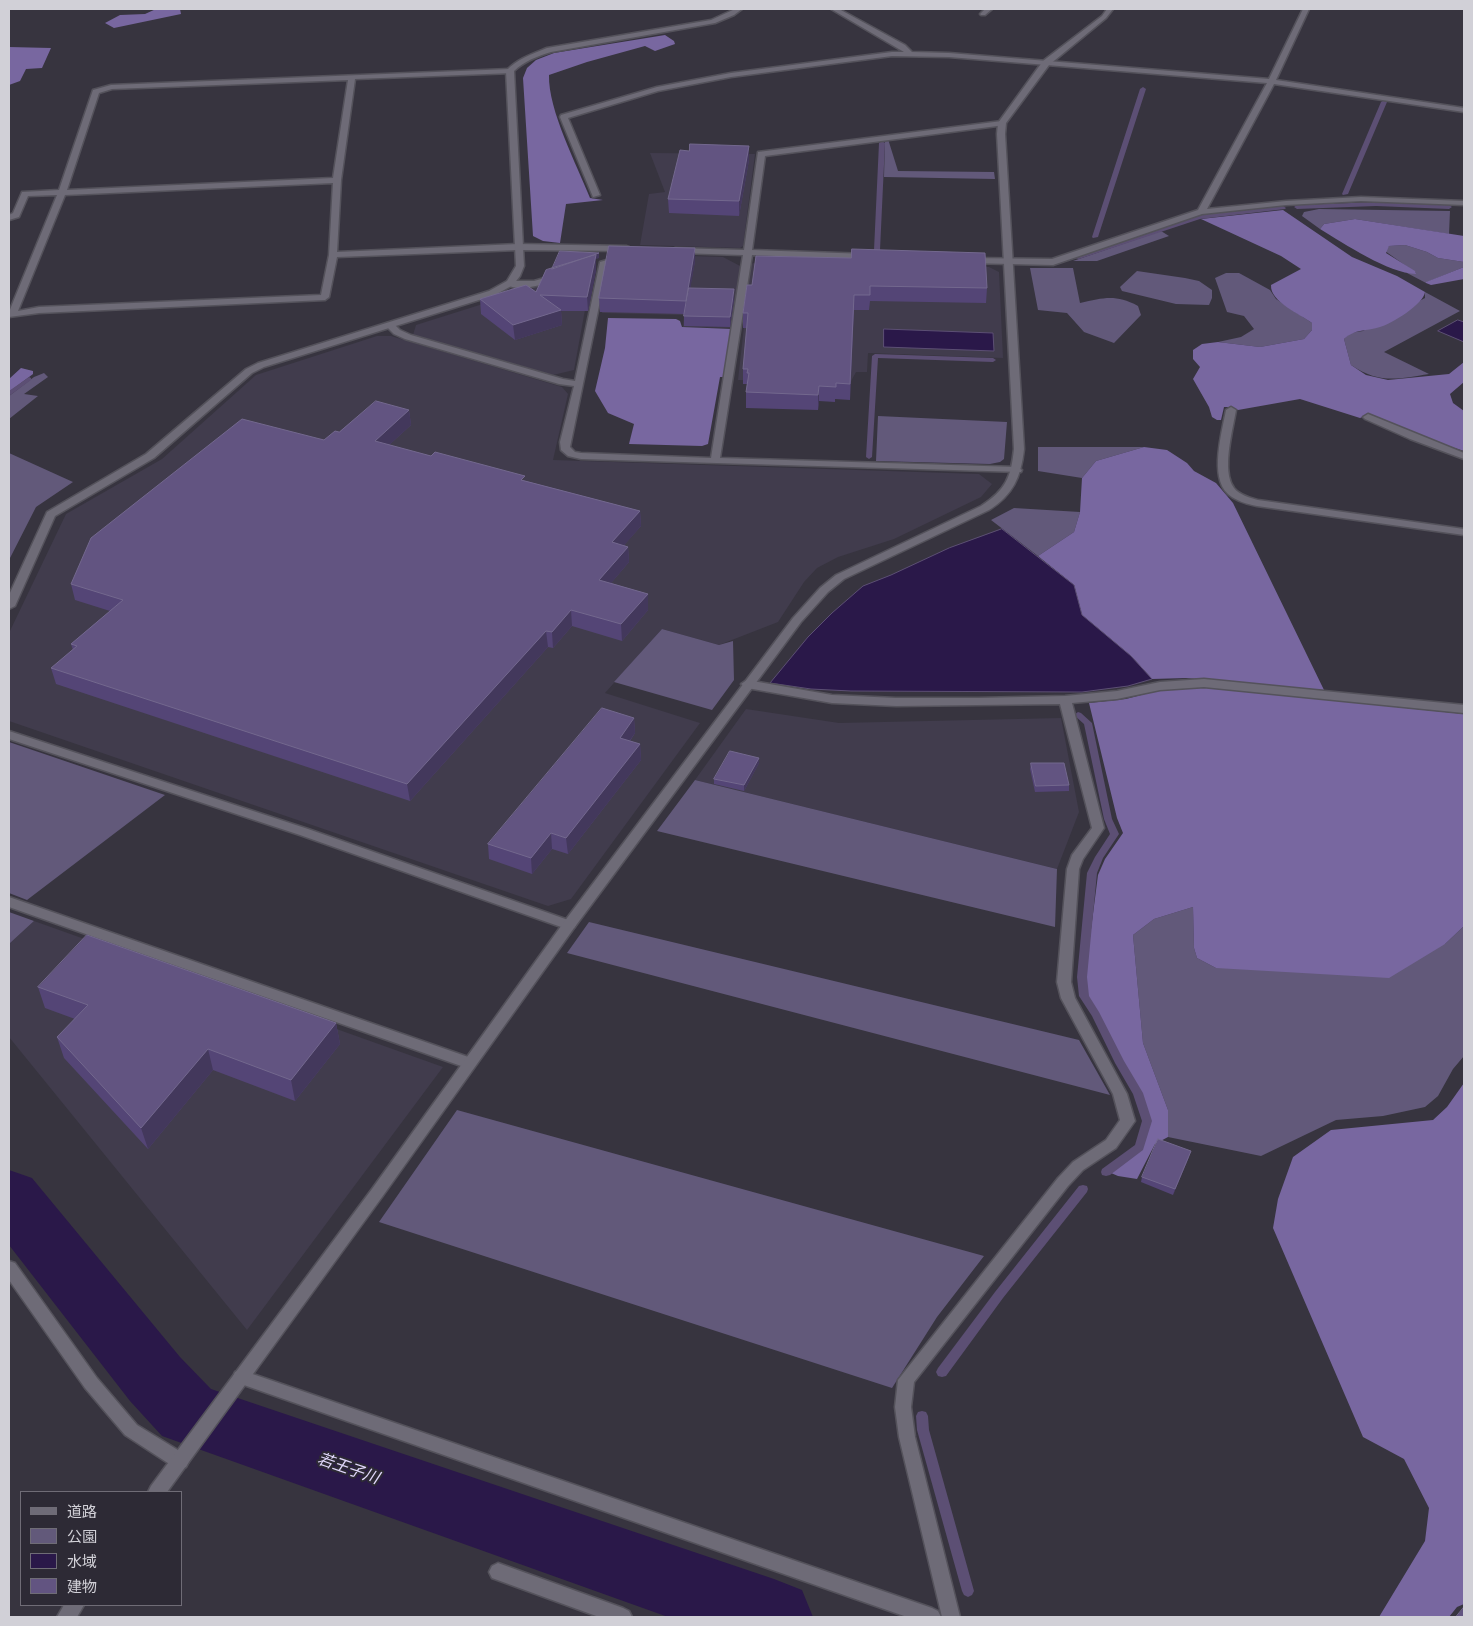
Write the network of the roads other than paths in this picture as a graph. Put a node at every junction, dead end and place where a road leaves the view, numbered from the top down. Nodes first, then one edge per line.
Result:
1 (738, 9) edge
2 (834, 9) edge
3 (1110, 9) edge
4 (1306, 9) edge
5 (908, 53) junction
6 (1046, 63) junction
7 (510, 71) junction
8 (352, 77) junction
9 (1271, 82) junction
10 (1464, 110) edge
11 (1002, 123) junction
12 (337, 180) junction
13 (62, 192) junction
14 (596, 195) dead end
15 (1464, 203) edge
16 (1201, 212) junction
17 (9, 218) edge
18 (518, 247) junction
19 (607, 249) junction
20 (632, 249) edge
21 (666, 250) edge
22 (748, 252) junction
23 (333, 254) junction
24 (874, 257) edge
25 (960, 260) edge
26 (1008, 262) junction
27 (568, 274) edge
28 (510, 284) junction
29 (390, 325) junction
30 (579, 384) junction
31 (1231, 410) dead end
32 (1368, 417) dead end
33 (1464, 456) edge
34 (715, 461) junction
35 (1017, 470) junction
36 (1464, 532) edge
37 (9, 606) edge
38 (747, 684) junction
39 (1065, 700) junction
40 (1464, 709) edge
41 (9, 735) edge
42 (9, 902) edge
43 (569, 925) junction
44 (469, 1063) junction
45 (9, 1268) edge
46 (237, 1382) junction
47 (185, 1454) junction
48 (158, 1491) edge
49 (498, 1572) dead end
50 (74, 1606) edge
51 (66, 1617) edge
52 (623, 1617) edge
53 (932, 1617) edge
54 (951, 1617) edge

1 - 7 street
2 - 5 street
3 - 6 street
4 - 9 street
5 - 6 street
5 - 14 street
6 - 9 street
6 - 11 street
7 - 8 street
7 - 18 street
8 - 12 street
8 - 13 street
9 - 10 street
9 - 16 street
11 - 22 street
11 - 26 street
12 - 13 street
12 - 23 street
13 - 17 street
13 - 23 street
15 - 16 street
16 - 26 street
18 - 19 street
18 - 23 street
18 - 28 street
19 - 20 street
19 - 30 street
21 - 22 street
22 - 24 street
22 - 34 street
25 - 26 street
26 - 35 street
27 - 28 street
28 - 29 street
29 - 30 street
29 - 37 street
30 - 34 street
31 - 36 street
32 - 33 street
34 - 35 street
35 - 38 street
38 - 39 street
38 - 43 street
39 - 40 street
39 - 54 street
41 - 43 street
42 - 44 street
43 - 44 street
44 - 46 street
45 - 47 street
46 - 47 street
46 - 53 street
47 - 48 street
49 - 52 street
50 - 51 street

